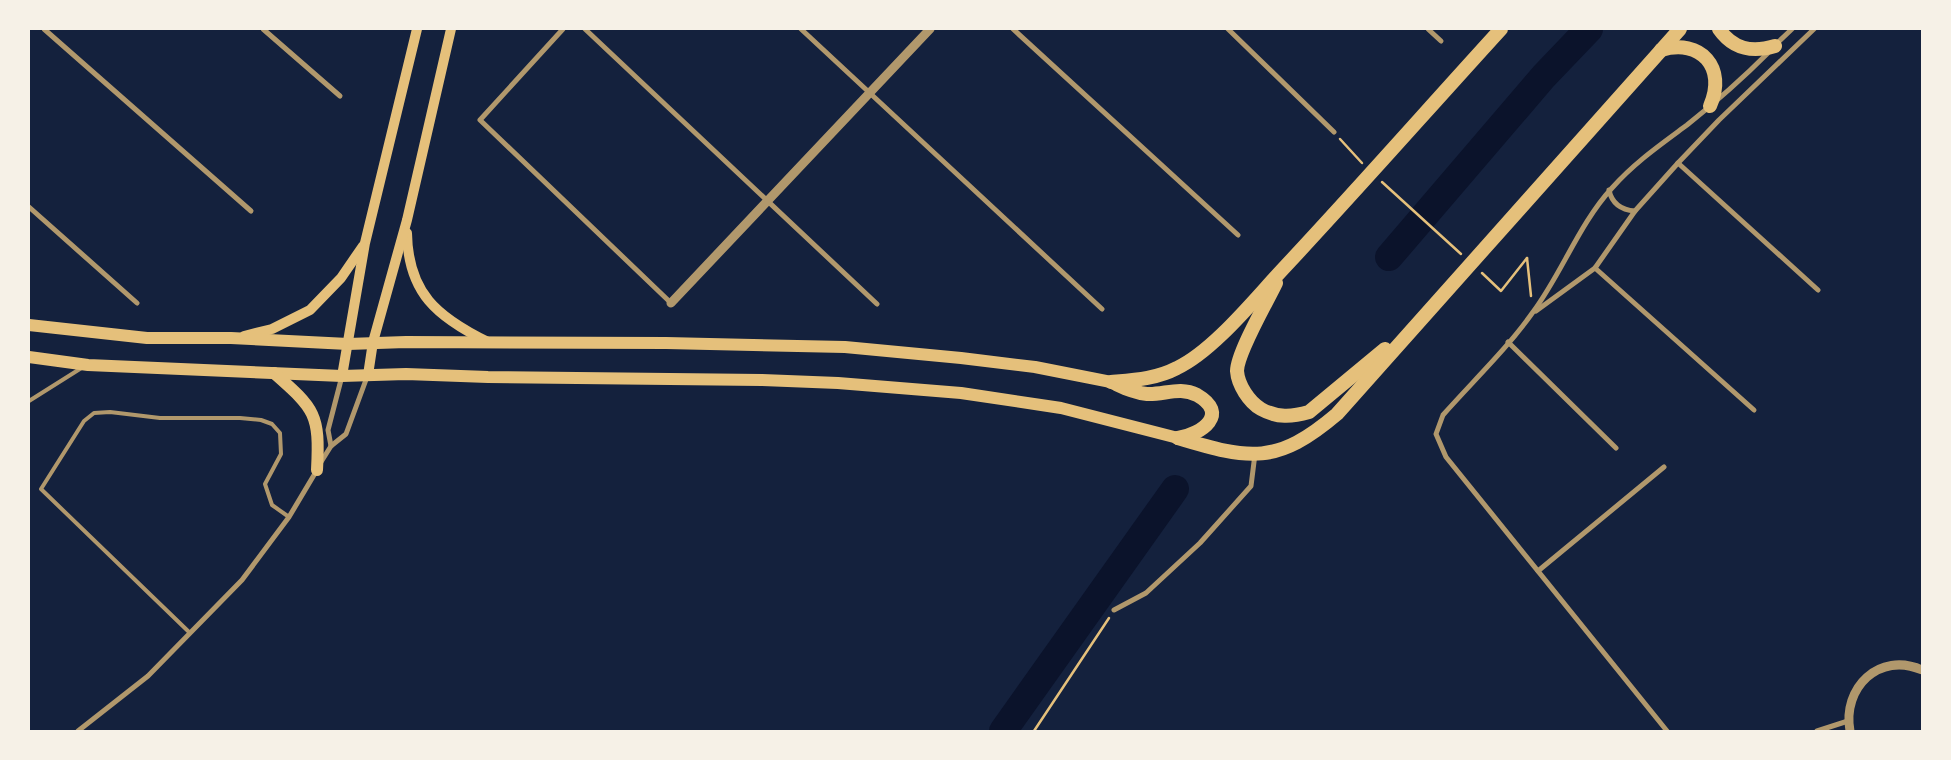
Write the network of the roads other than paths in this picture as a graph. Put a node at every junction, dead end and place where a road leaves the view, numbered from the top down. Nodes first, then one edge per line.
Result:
1 (44, 29) edge
2 (263, 29) edge
3 (417, 29) edge
4 (451, 29) edge
5 (563, 29) edge
6 (585, 29) edge
7 (801, 29) edge
8 (930, 29) edge
9 (1014, 29) edge
10 (1228, 29) edge
11 (1428, 29) edge
12 (1501, 29) edge
13 (1680, 29) edge
14 (1719, 29) edge
15 (1792, 29) edge
16 (1814, 29) edge
17 (1441, 41) dead end
18 (1774, 46) junction
19 (1661, 50) junction
20 (870, 93) junction
21 (340, 96) dead end
22 (1710, 106) junction
23 (1334, 132) road end
24 (1678, 163) junction
25 (1609, 190) junction
26 (768, 201) junction
27 (29, 207) edge
28 (1635, 210) junction
29 (251, 211) dead end
30 (406, 220) junction
31 (1238, 236) dead end
32 (365, 243) junction
33 (1284, 268) junction
34 (1595, 268) junction
35 (1818, 290) dead end
36 (136, 303) dead end
37 (671, 303) joint
38 (877, 304) dead end
39 (1102, 309) dead end
40 (1533, 312) junction
41 (1425, 314) junction
42 (29, 325) edge
43 (231, 338) junction
44 (373, 342) junction
45 (488, 342) junction
46 (1508, 342) junction
47 (348, 344) junction
48 (29, 357) edge
49 (88, 365) junction
50 (274, 373) junction
51 (368, 375) junction
52 (342, 376) junction
53 (1111, 382) junction
54 (29, 401) edge
55 (1754, 410) dead end
56 (1178, 438) junction
57 (331, 446) junction
58 (1616, 448) dead end
59 (1255, 454) junction
60 (1664, 467) dead end
61 (317, 470) junction
62 (289, 517) junction
63 (1538, 571) junction
64 (1114, 610) road end
65 (189, 632) junction
66 (1922, 670) edge
67 (1848, 721) junction
68 (78, 731) edge
69 (1667, 731) edge
70 (1817, 731) edge
71 (1850, 731) edge

1 - 29 street
2 - 21 street
3 - 32 main road
4 - 30 main road
5 - 37 street
6 - 26 street
7 - 20 street
8 - 20 street
9 - 31 street
10 - 23 street
11 - 17 street
12 - 33 highway
13 - 19 highway
14 - 18 highway
15 - 18 street
16 - 24 street
18 - 22 street
19 - 22 highway
19 - 41 highway
20 - 26 street
20 - 39 street
22 - 25 street
24 - 28 street
24 - 35 street
25 - 28 street
25 - 40 street
26 - 37 street
26 - 38 street
27 - 36 street
28 - 34 street
30 - 44 main road
30 - 45 main road
32 - 43 main road
32 - 47 main road
33 - 41 highway
33 - 53 highway
34 - 40 street
34 - 55 street
40 - 46 street
41 - 59 highway
42 - 43 main road
43 - 47 main road
44 - 45 main road
44 - 47 main road
44 - 51 main road
45 - 53 main road
46 - 58 street
46 - 63 street
47 - 52 main road
48 - 49 main road
49 - 50 main road
49 - 54 lane
50 - 52 main road
50 - 61 main road
51 - 52 main road
51 - 56 main road
51 - 57 street
52 - 57 street
53 - 56 highway
56 - 59 highway
57 - 61 street
59 - 64 street
60 - 63 street
61 - 62 street
62 - 65 street
62 - 65 lane
63 - 69 street
65 - 68 street
66 - 67 street
67 - 70 street
67 - 71 street

